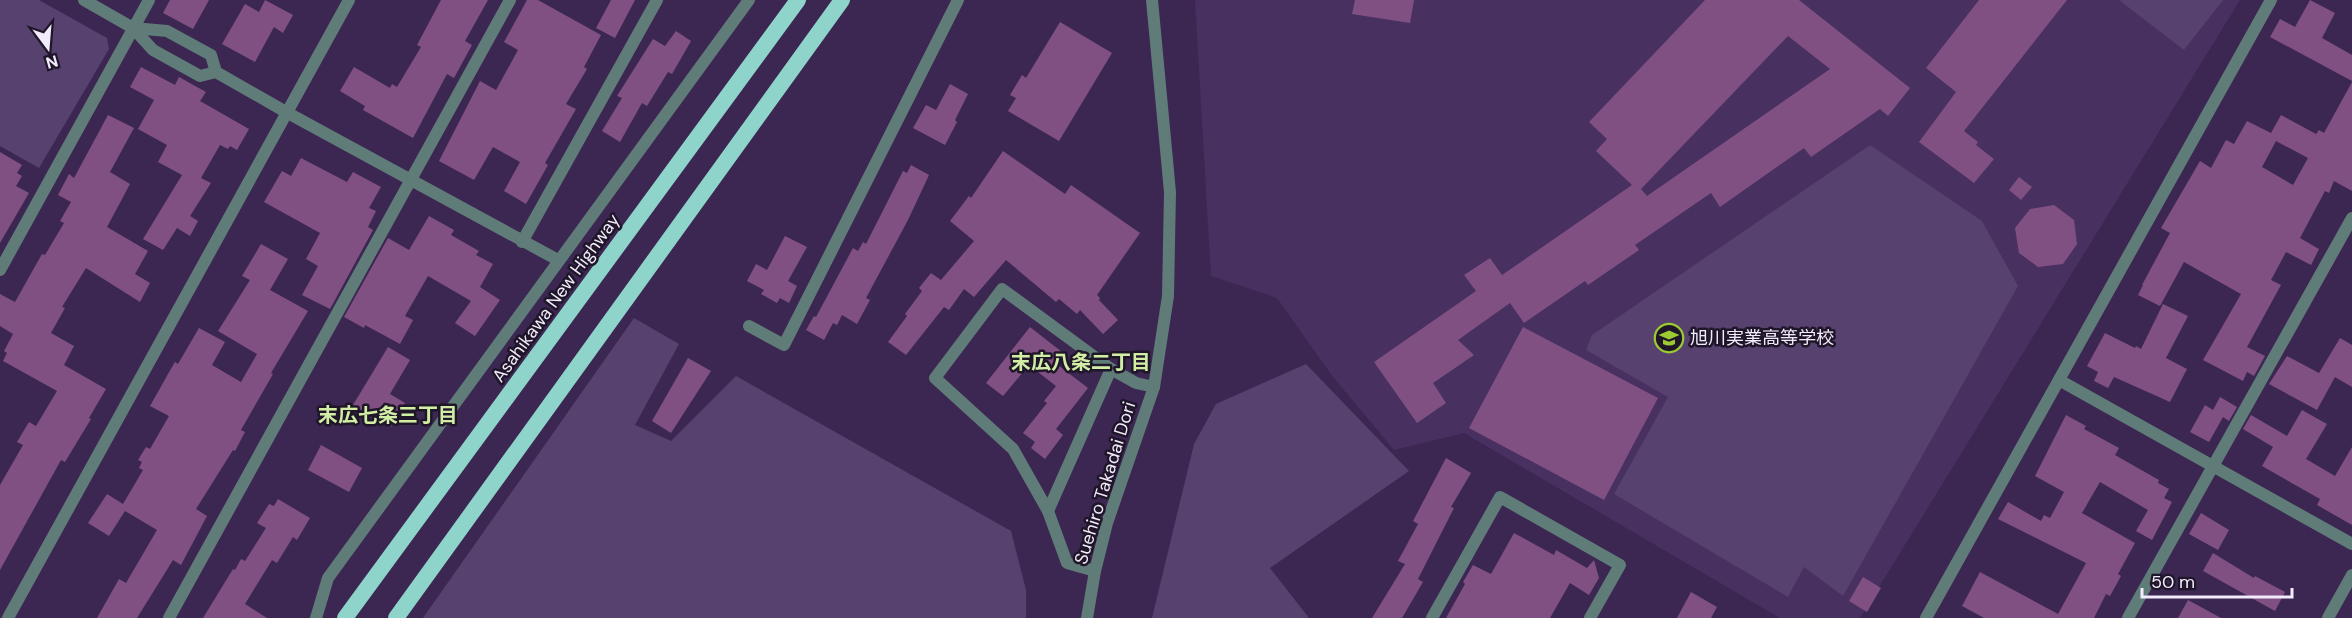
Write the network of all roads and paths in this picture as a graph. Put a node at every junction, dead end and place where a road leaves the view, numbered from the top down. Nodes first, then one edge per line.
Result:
1 (84, 0) edge
2 (149, 0) edge
3 (349, 0) edge
4 (510, 0) edge
5 (657, 0) edge
6 (749, 0) edge
7 (798, 0) edge
8 (843, 0) edge
9 (958, 0) edge
10 (1152, 0) edge
11 (2271, 0) edge
12 (134, 28) junction
13 (216, 72) junction
14 (286, 112) junction
15 (411, 181) junction
16 (2352, 218) edge
17 (522, 242) junction
18 (558, 260) junction
19 (0, 270) edge
20 (749, 326) dead end
21 (1111, 369) junction
22 (2059, 380) junction
23 (1154, 387) junction
24 (2212, 466) junction
25 (1048, 511) junction
26 (2352, 544) edge
27 (1095, 571) junction
28 (2352, 575) edge
29 (8, 618) edge
30 (169, 618) edge
31 (316, 618) edge
32 (345, 618) edge
33 (396, 618) edge
34 (1087, 618) edge
35 (1431, 618) edge
36 (1590, 618) edge
37 (1926, 618) edge
38 (2128, 618) edge
39 (2328, 618) edge

1 - 12 street
2 - 12 street
3 - 14 street
4 - 15 street
5 - 17 street
6 - 18 street
7 - 32 highway, Asahikawa New Highway
8 - 33 highway
9 - 20 street
10 - 23 street, Suehiro Takadai Dori
11 - 22 street
12 - 13 street
12 - 13 street
12 - 19 street
13 - 14 street
14 - 15 street
14 - 29 street
15 - 17 street
15 - 30 street
16 - 24 street
17 - 18 street
18 - 31 street
21 - 23 street
21 - 25 street
21 - 25 street
22 - 24 street
22 - 37 street
23 - 27 street, Suehiro Takadai Dori
24 - 26 street
24 - 38 street
25 - 27 street
27 - 34 street, Suehiro Takadai Dori
28 - 39 street
35 - 36 street

